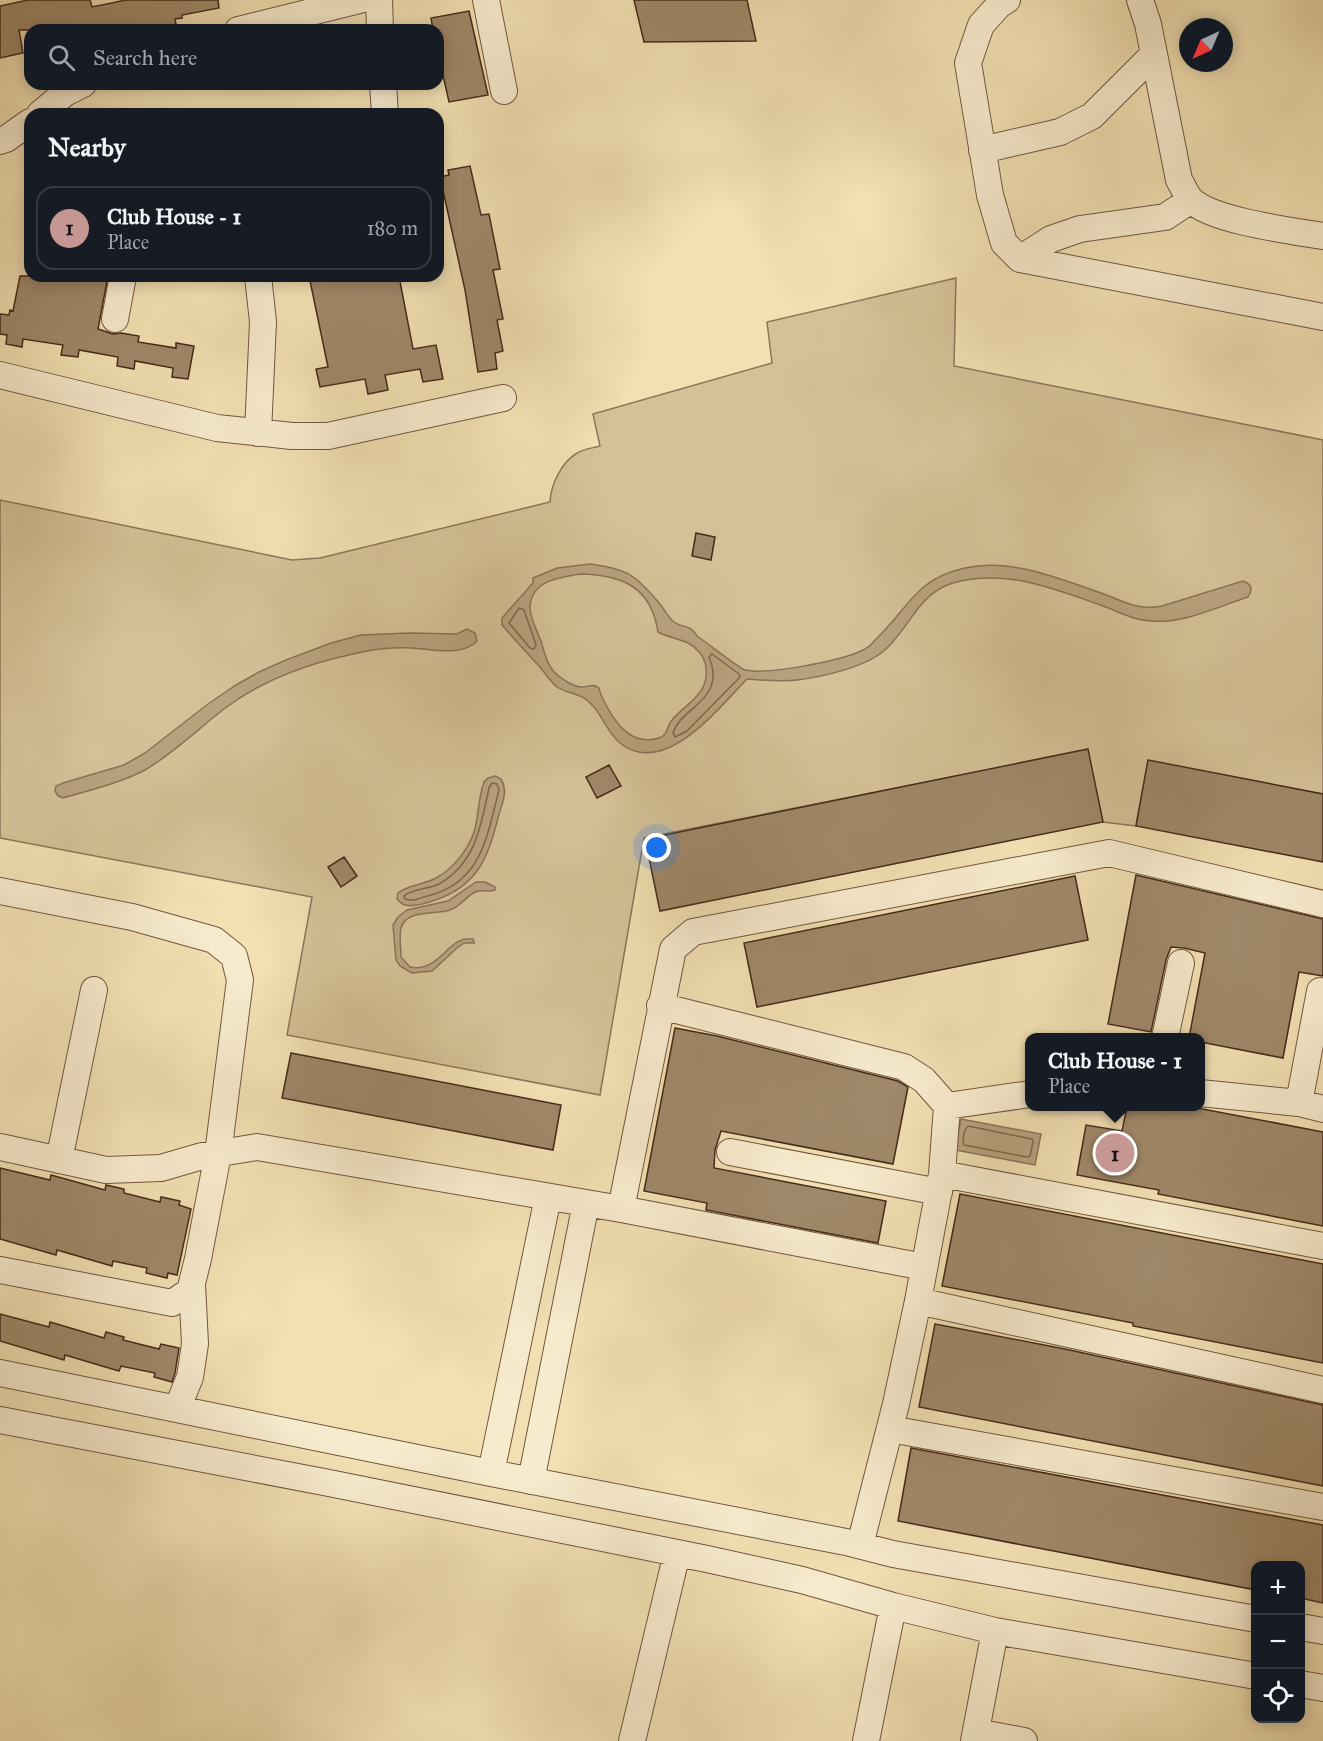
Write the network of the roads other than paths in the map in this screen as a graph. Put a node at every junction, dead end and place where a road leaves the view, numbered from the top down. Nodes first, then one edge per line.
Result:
1 (360, 0) edge
2 (379, 0) edge
3 (486, 0) edge
4 (1007, 0) edge
5 (1140, 0) edge
6 (262, 24) edge
7 (380, 24) edge
8 (1154, 54) junction
9 (71, 90) edge
10 (383, 90) edge
11 (504, 91) dead end
12 (47, 108) edge
13 (385, 108) edge
14 (24, 126) edge
15 (0, 141) edge
16 (982, 150) junction
17 (1191, 200) junction
18 (1323, 236) edge
19 (1020, 259) junction
20 (122, 282) edge
21 (259, 282) edge
22 (1323, 317) edge
23 (116, 319) dead end
24 (0, 375) edge
25 (503, 398) dead end
26 (258, 433) junction
27 (0, 891) edge
28 (1323, 904) edge
29 (1181, 963) dead end
30 (94, 990) dead end
31 (1320, 991) dead end
32 (660, 1006) junction
33 (1166, 1033) edge
34 (1205, 1094) edge
35 (1025, 1095) edge
36 (947, 1106) junction
37 (1311, 1106) edge
38 (0, 1147) edge
39 (730, 1152) dead end
40 (218, 1154) junction
41 (59, 1160) junction
42 (940, 1183) junction
43 (548, 1197) junction
44 (586, 1203) junction
45 (621, 1209) junction
46 (1323, 1245) edge
47 (924, 1268) junction
48 (0, 1270) edge
49 (192, 1284) junction
50 (918, 1301) junction
51 (526, 1302) junction
52 (565, 1310) junction
53 (0, 1373) edge
54 (1323, 1390) edge
55 (177, 1409) junction
56 (0, 1420) edge
57 (890, 1429) junction
58 (491, 1473) junction
59 (531, 1481) junction
60 (1323, 1507) edge
61 (860, 1545) junction
62 (677, 1553) junction
63 (893, 1605) junction
64 (1251, 1618) edge
65 (1305, 1628) edge
66 (995, 1630) junction
67 (1323, 1631) edge
68 (1251, 1675) edge
69 (1305, 1685) edge
70 (1323, 1688) edge
71 (975, 1737) edge
72 (632, 1741) edge
73 (866, 1741) edge
74 (1024, 1741) edge

1 - 6 street
2 - 7 street
3 - 11 street
4 - 16 street
5 - 8 street
8 - 16 street
8 - 17 street
9 - 12 street
10 - 13 street
14 - 15 street
16 - 19 street
17 - 18 street
17 - 19 street
19 - 22 street
20 - 23 street
21 - 26 street
24 - 26 street
25 - 26 street
27 - 40 street
28 - 32 street
29 - 33 street
30 - 41 street
31 - 37 street
32 - 36 street
32 - 45 street
34 - 37 street
35 - 36 street
36 - 42 street
38 - 41 street
39 - 42 street
40 - 41 street
40 - 43 street
40 - 49 street
42 - 46 street
42 - 47 street
43 - 44 street
43 - 51 street
44 - 45 street
44 - 52 street
45 - 47 street
47 - 50 street
48 - 49 street
49 - 55 street
50 - 54 street
50 - 57 street
51 - 52 street
51 - 58 street
52 - 59 street
53 - 55 street
55 - 58 street
56 - 62 street
57 - 60 street
57 - 61 street
58 - 59 street
59 - 61 street
61 - 64 street
62 - 63 street
62 - 72 street
63 - 66 street
63 - 73 street
65 - 67 street
66 - 68 street
66 - 71 street
69 - 70 street
71 - 74 street

